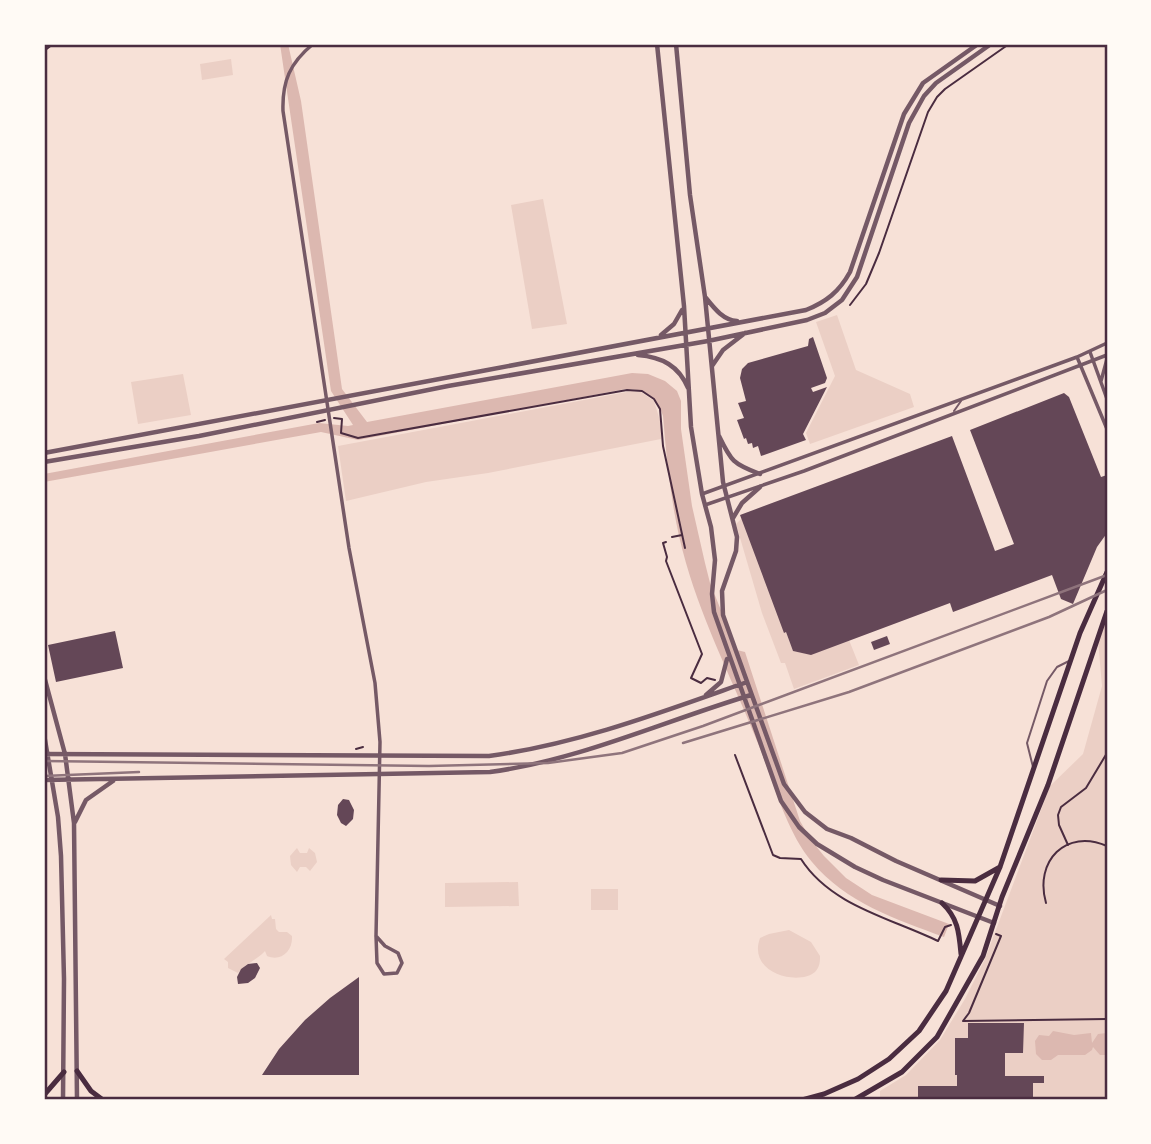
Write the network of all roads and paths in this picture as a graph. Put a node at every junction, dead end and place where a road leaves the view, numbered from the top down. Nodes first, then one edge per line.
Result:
1 (53, 44) edge
2 (313, 44) edge
3 (657, 44) edge
4 (676, 44) edge
5 (978, 44) edge
6 (991, 44) edge
7 (1009, 44) edge
8 (44, 51) edge
9 (705, 297) junction
10 (849, 304) dead end
11 (684, 306) junction
12 (743, 322) junction
13 (707, 327) junction
14 (685, 331) junction
15 (746, 332) junction
16 (654, 338) junction
17 (708, 341) junction
18 (1107, 343) edge
19 (686, 344) junction
20 (1090, 352) junction
21 (630, 355) junction
22 (1077, 357) junction
23 (1107, 357) edge
24 (1093, 362) junction
25 (712, 367) junction
26 (1081, 367) junction
27 (1101, 383) junction
28 (690, 392) junction
29 (964, 398) junction
30 (1107, 399) edge
31 (326, 400) junction
32 (328, 410) junction
33 (952, 415) junction
34 (339, 417) dead end
35 (1107, 429) edge
36 (717, 432) junction
37 (44, 453) edge
38 (44, 462) edge
39 (760, 474) junction
40 (724, 486) junction
41 (761, 487) junction
42 (702, 494) junction
43 (727, 498) junction
44 (705, 505) junction
45 (733, 519) junction
46 (682, 534) junction
47 (672, 537) dead end
48 (666, 542) dead end
49 (685, 548) dead end
50 (1107, 572) edge
51 (1107, 611) edge
52 (728, 655) junction
53 (1071, 660) junction
54 (44, 676) edge
55 (715, 679) dead end
56 (747, 682) junction
57 (739, 685) junction
58 (751, 695) junction
59 (743, 698) junction
60 (700, 699) junction
61 (44, 734) edge
62 (1107, 753) edge
63 (46, 754) edge
64 (65, 754) junction
65 (735, 755) dead end
66 (379, 757) junction
67 (1034, 771) junction
68 (379, 775) junction
69 (117, 779) junction
70 (44, 780) edge
71 (51, 780) junction
72 (70, 780) junction
73 (74, 823) junction
74 (1068, 845) junction
75 (1107, 846) edge
76 (1000, 867) junction
77 (941, 880) junction
78 (986, 900) junction
79 (1046, 902) dead end
80 (942, 903) junction
81 (1000, 906) junction
82 (978, 918) junction
83 (994, 923) junction
84 (948, 925) dead end
85 (376, 936) junction
86 (1001, 936) dead end
87 (961, 957) junction
88 (1107, 1019) edge
89 (77, 1071) junction
90 (64, 1072) junction
91 (44, 1095) edge
92 (63, 1100) edge
93 (77, 1100) edge
94 (103, 1100) edge
95 (802, 1100) edge
96 (854, 1100) edge

1 - 8 path
2 - 31 street
3 - 11 street
4 - 9 street
5 - 12 street
6 - 15 street
7 - 10 path
9 - 12 street
9 - 13 street
11 - 14 street
11 - 16 street
12 - 13 street
13 - 14 street
13 - 17 street
14 - 16 street
14 - 19 street
15 - 17 street
15 - 25 street
16 - 31 street
17 - 19 street
17 - 25 street
18 - 20 street
19 - 21 street
19 - 28 street
20 - 22 street
20 - 24 street
21 - 28 street
21 - 32 street
22 - 26 street
22 - 29 street
23 - 24 street
23 - 27 street
24 - 26 street
24 - 27 street
25 - 36 street
26 - 33 street
26 - 35 street
27 - 30 street
28 - 42 street
29 - 33 lane
29 - 39 street
31 - 32 street
31 - 37 street
32 - 38 street
32 - 66 street
33 - 41 street
34 - 46 path
36 - 39 street
36 - 40 street
39 - 40 street
40 - 42 street
40 - 43 street
41 - 43 street
41 - 45 street
42 - 44 street
43 - 44 street
43 - 45 street
44 - 52 street
45 - 56 street
46 - 47 path
46 - 49 path
48 - 55 path
50 - 53 main road
51 - 81 main road
52 - 57 street
52 - 60 street
53 - 67 main road
53 - 67 lane
54 - 64 street
56 - 57 street
56 - 58 street
57 - 59 street
57 - 60 street
58 - 59 street
58 - 77 street
59 - 68 street
59 - 80 street
60 - 66 street
61 - 63 street
62 - 74 path
63 - 64 street
63 - 71 street
64 - 66 street
64 - 72 street
65 - 84 path
66 - 68 street
67 - 76 main road
68 - 69 street
68 - 85 street
69 - 72 street
69 - 73 street
70 - 71 street
71 - 72 street
71 - 90 street
72 - 73 street
73 - 89 street
74 - 75 path
74 - 79 path
76 - 77 main road
76 - 78 main road
77 - 78 street
78 - 81 street
78 - 82 main road
80 - 82 street
80 - 87 main road
81 - 83 main road
82 - 83 street
82 - 87 main road
83 - 96 main road
85 - 85 street
86 - 88 path
87 - 95 main road
89 - 93 street
89 - 94 main road
90 - 91 main road
90 - 92 street

